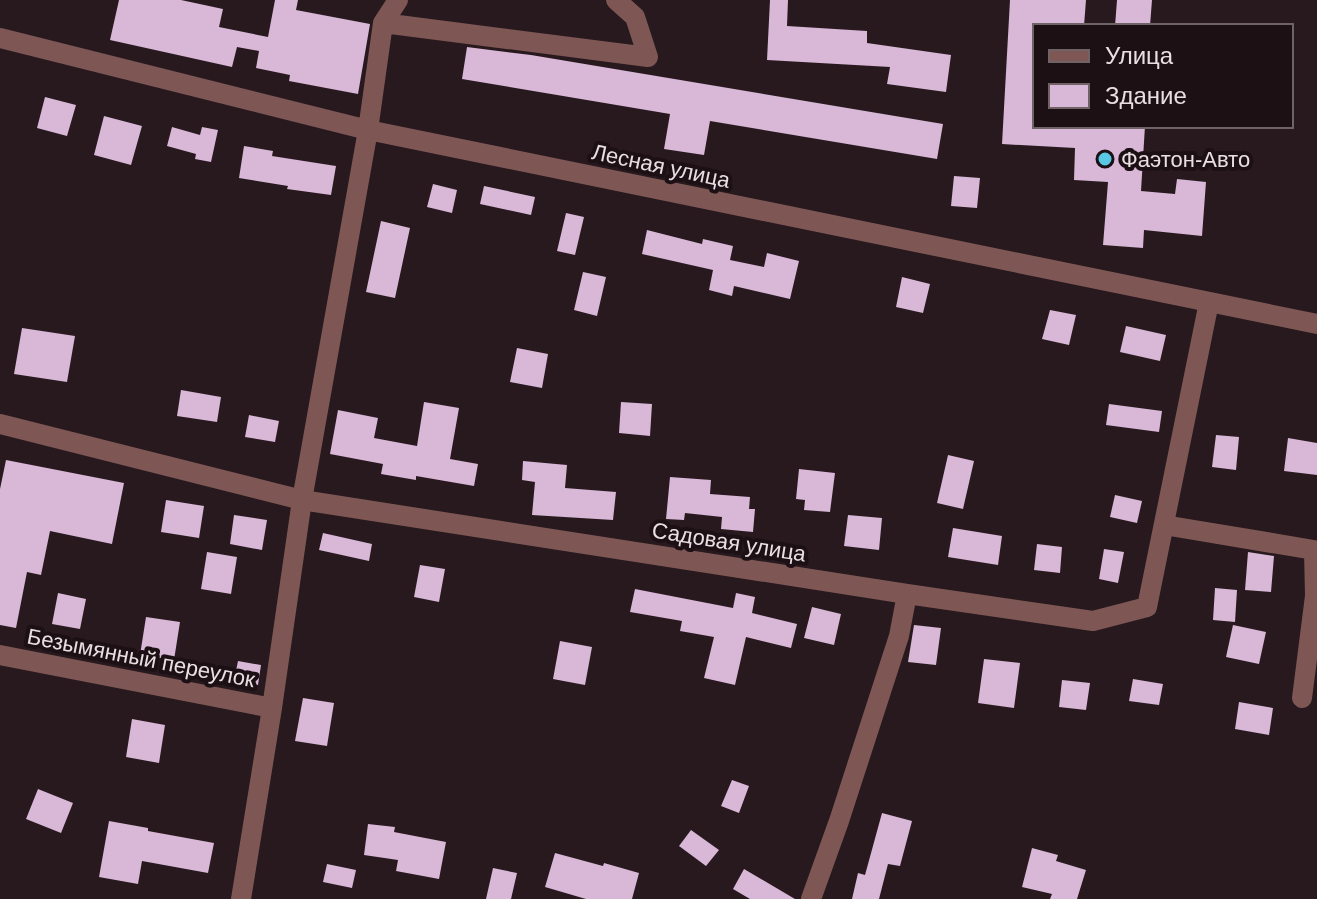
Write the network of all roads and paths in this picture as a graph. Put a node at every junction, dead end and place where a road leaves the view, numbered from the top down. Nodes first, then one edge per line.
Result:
1 (398, 0) edge
2 (616, 0) edge
3 (383, 23) junction
4 (0, 38) edge
5 (368, 130) junction
6 (1209, 302) junction
7 (1317, 324) edge
8 (0, 424) edge
9 (302, 500) junction
10 (1164, 525) junction
11 (907, 594) junction
12 (0, 655) edge
13 (1302, 698) dead end
14 (272, 708) junction
15 (241, 899) edge
16 (811, 899) edge

1 - 3 street
2 - 3 street
3 - 5 street
4 - 5 street, Лесная улица
5 - 6 street, Лесная улица
5 - 9 street
6 - 7 street, Лесная улица
6 - 10 street, Садовая улица
8 - 9 street, Садовая улица
9 - 11 street, Садовая улица
9 - 14 street
10 - 11 street, Садовая улица
10 - 13 street
11 - 16 street
12 - 14 street, Безымянный переулок
14 - 15 street

